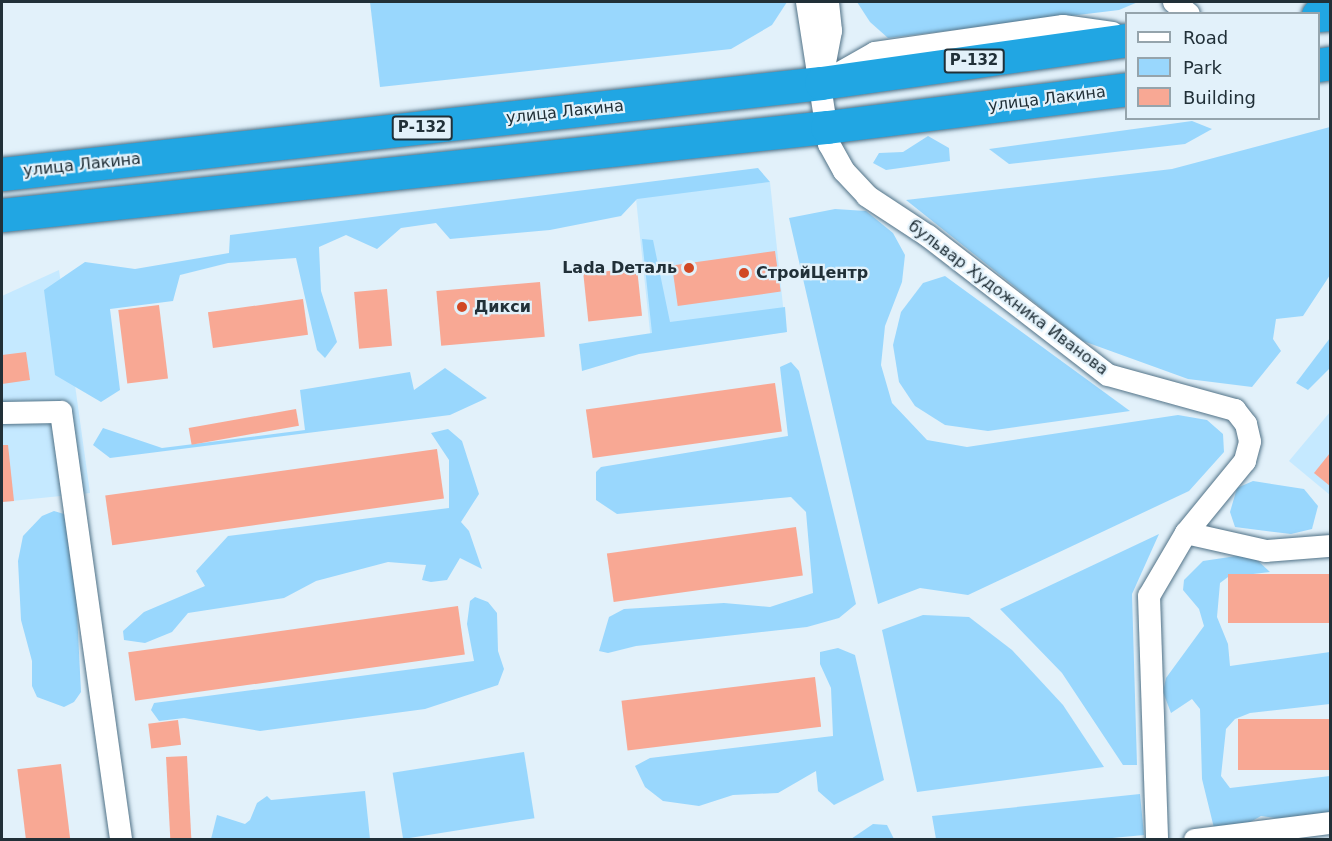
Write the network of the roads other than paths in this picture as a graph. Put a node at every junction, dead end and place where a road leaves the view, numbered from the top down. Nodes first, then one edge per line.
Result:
1 (807, 2) edge
2 (828, 2) edge
3 (1174, 2) edge
4 (1186, 12) edge
5 (1125, 35) edge
6 (1125, 40) edge
7 (821, 83) junction
8 (1125, 89) edge
9 (828, 127) junction
10 (2, 174) edge
11 (2, 215) edge
12 (2, 413) edge
13 (1186, 533) junction
14 (1330, 546) edge
15 (1330, 822) edge
16 (121, 840) edge
17 (1157, 840) edge
18 (1195, 840) edge

1 - 7 street, бульвар Художника Иванова
2 - 7 street
3 - 4 street
5 - 7 street
6 - 7 highway, улица Лакина / Р-132
7 - 9 street, бульвар Художника Иванова
7 - 10 highway, улица Лакина / Р-132
8 - 9 highway, улица Лакина
9 - 11 highway, улица Лакина
9 - 13 street, бульвар Художника Иванова
12 - 16 street
13 - 14 street
13 - 17 street, бульвар Художника Иванова
15 - 18 street

